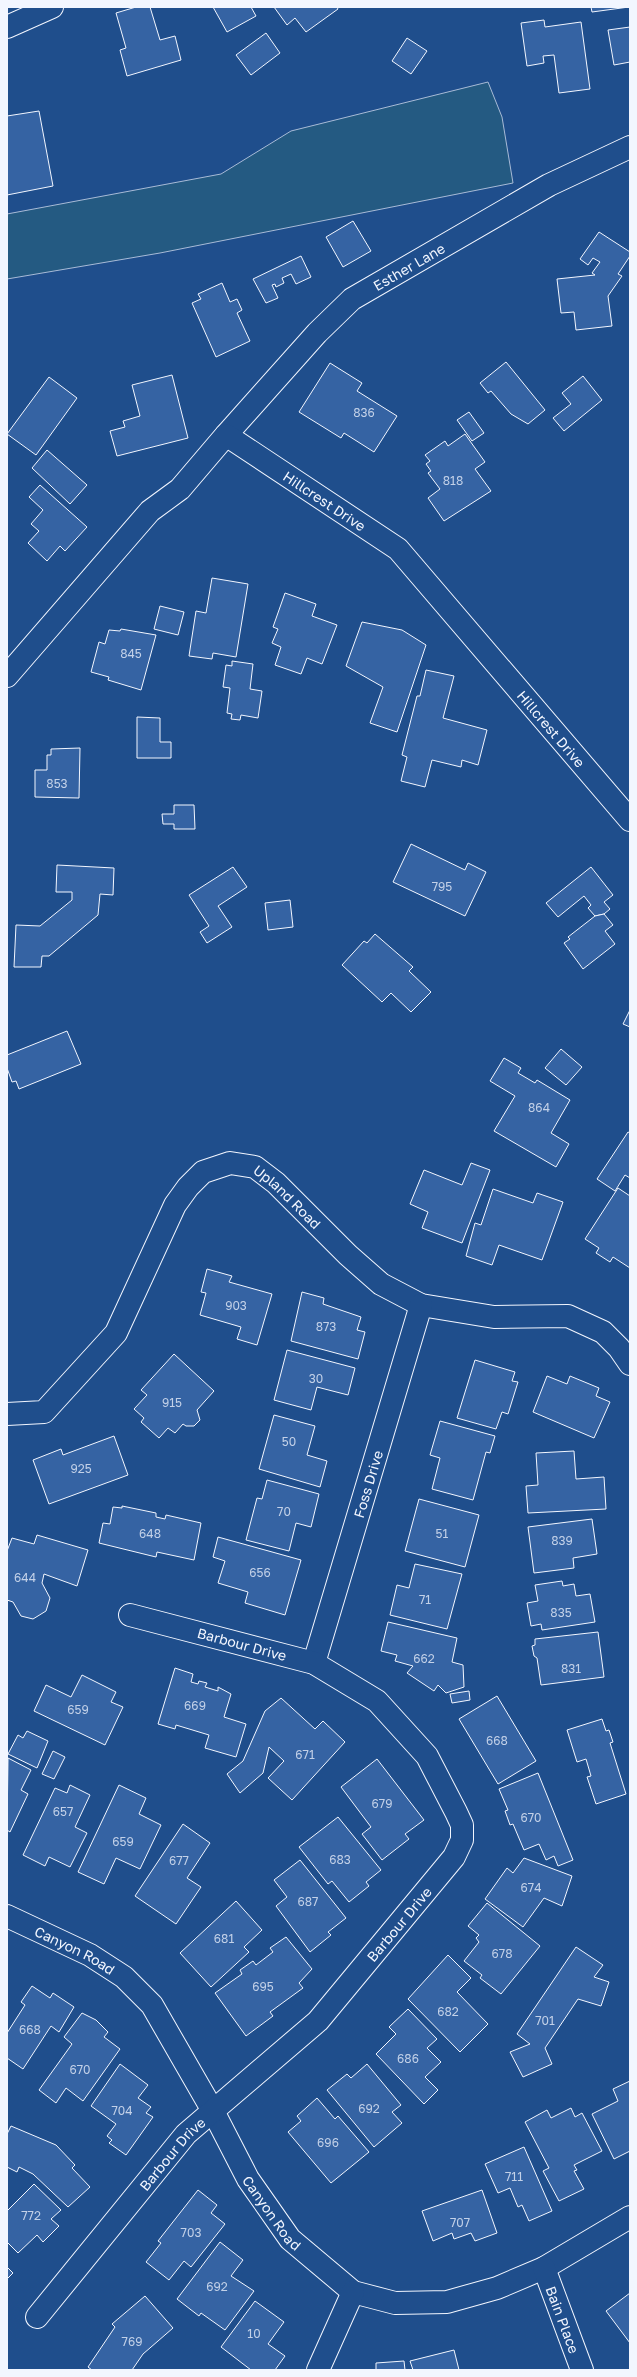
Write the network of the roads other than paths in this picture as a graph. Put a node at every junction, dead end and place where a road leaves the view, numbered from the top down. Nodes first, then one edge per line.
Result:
1 (52, 7) edge
2 (7, 27) edge
3 (630, 147) edge
4 (226, 435) junction
5 (7, 676) edge
6 (630, 820) edge
7 (421, 1305) junction
8 (630, 1364) edge
9 (7, 1414) edge
10 (130, 1615) dead end
11 (314, 1663) junction
12 (7, 1916) edge
13 (213, 2111) junction
14 (630, 2217) edge
15 (544, 2268) junction
16 (352, 2292) junction
17 (37, 2317) dead end
18 (318, 2370) edge
19 (582, 2370) edge

1 - 2 street
3 - 4 street, Esther Lane
4 - 5 street
4 - 6 street, Hillcrest Drive
7 - 8 street, Upland Road
7 - 9 street, Upland Road
7 - 11 street, Foss Drive
10 - 11 street, Barbour Drive
11 - 13 street, Barbour Drive
12 - 13 street, Canyon Road
13 - 16 street, Canyon Road
13 - 17 street, Barbour Drive
14 - 15 street, Canyon Road
15 - 16 street, Canyon Road
15 - 19 street, Bain Place
16 - 18 street

